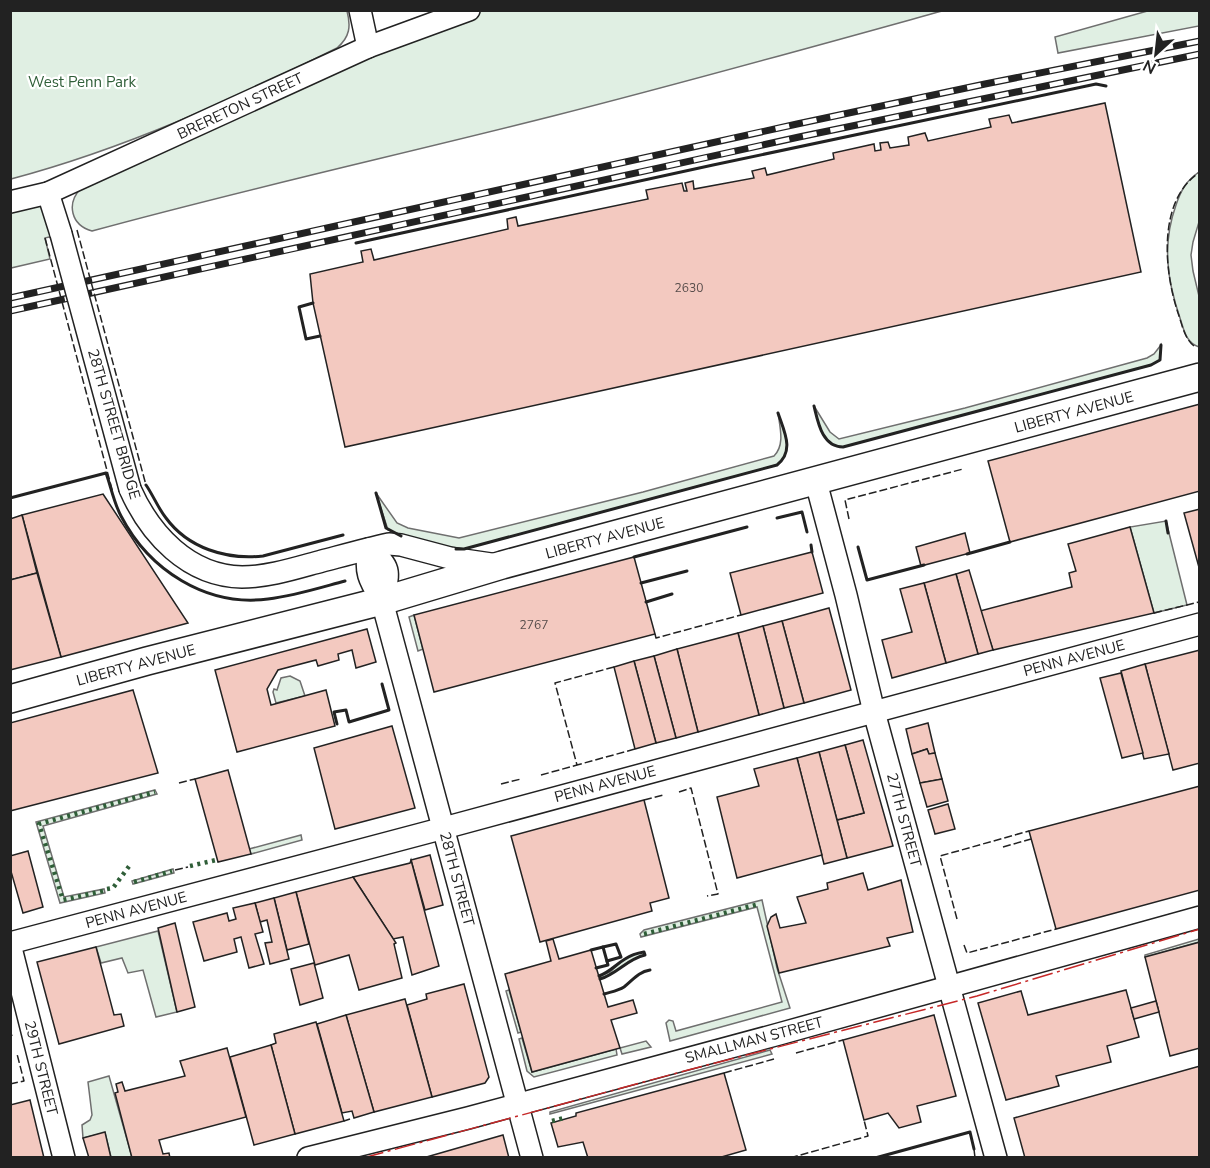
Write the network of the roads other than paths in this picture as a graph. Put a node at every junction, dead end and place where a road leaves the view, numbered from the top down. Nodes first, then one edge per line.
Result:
1 (360, 10) edge
2 (470, 10) edge
3 (368, 47) junction
4 (48, 193) junction
5 (10, 202) edge
6 (1200, 377) edge
7 (816, 482) junction
8 (369, 549) junction
9 (502, 565) junction
10 (382, 601) junction
11 (1200, 624) edge
12 (10, 699) edge
13 (874, 712) junction
14 (444, 828) junction
15 (1200, 917) edge
16 (10, 943) edge
17 (949, 986) junction
18 (518, 1104) junction
19 (64, 1158) edge
20 (308, 1158) edge
21 (532, 1158) edge
22 (996, 1158) edge

1 - 3 street
2 - 3 street, BRERETON STREET
3 - 4 street, BRERETON STREET
4 - 5 street, BRERETON STREET
4 - 8 street, 28TH STREET BRIDGE, bridge
6 - 7 main road, LIBERTY AVENUE
7 - 9 main road, LIBERTY AVENUE
7 - 13 street, 27TH STREET
8 - 9 street, 28TH STREET BRIDGE
8 - 10 street, 28TH STREET
9 - 10 main road, LIBERTY AVENUE
10 - 12 main road, LIBERTY AVENUE
10 - 14 street, 28TH STREET
11 - 13 street, PENN AVENUE
13 - 14 street, PENN AVENUE
13 - 17 street, 27TH STREET
14 - 16 street, PENN AVENUE
14 - 18 street, 28TH STREET
15 - 17 street, SMALLMAN STREET
16 - 19 street, 29TH STREET
17 - 18 street, SMALLMAN STREET
17 - 22 street, 27TH STREET
18 - 20 street, SMALLMAN STREET
18 - 21 street, 28TH STREET

